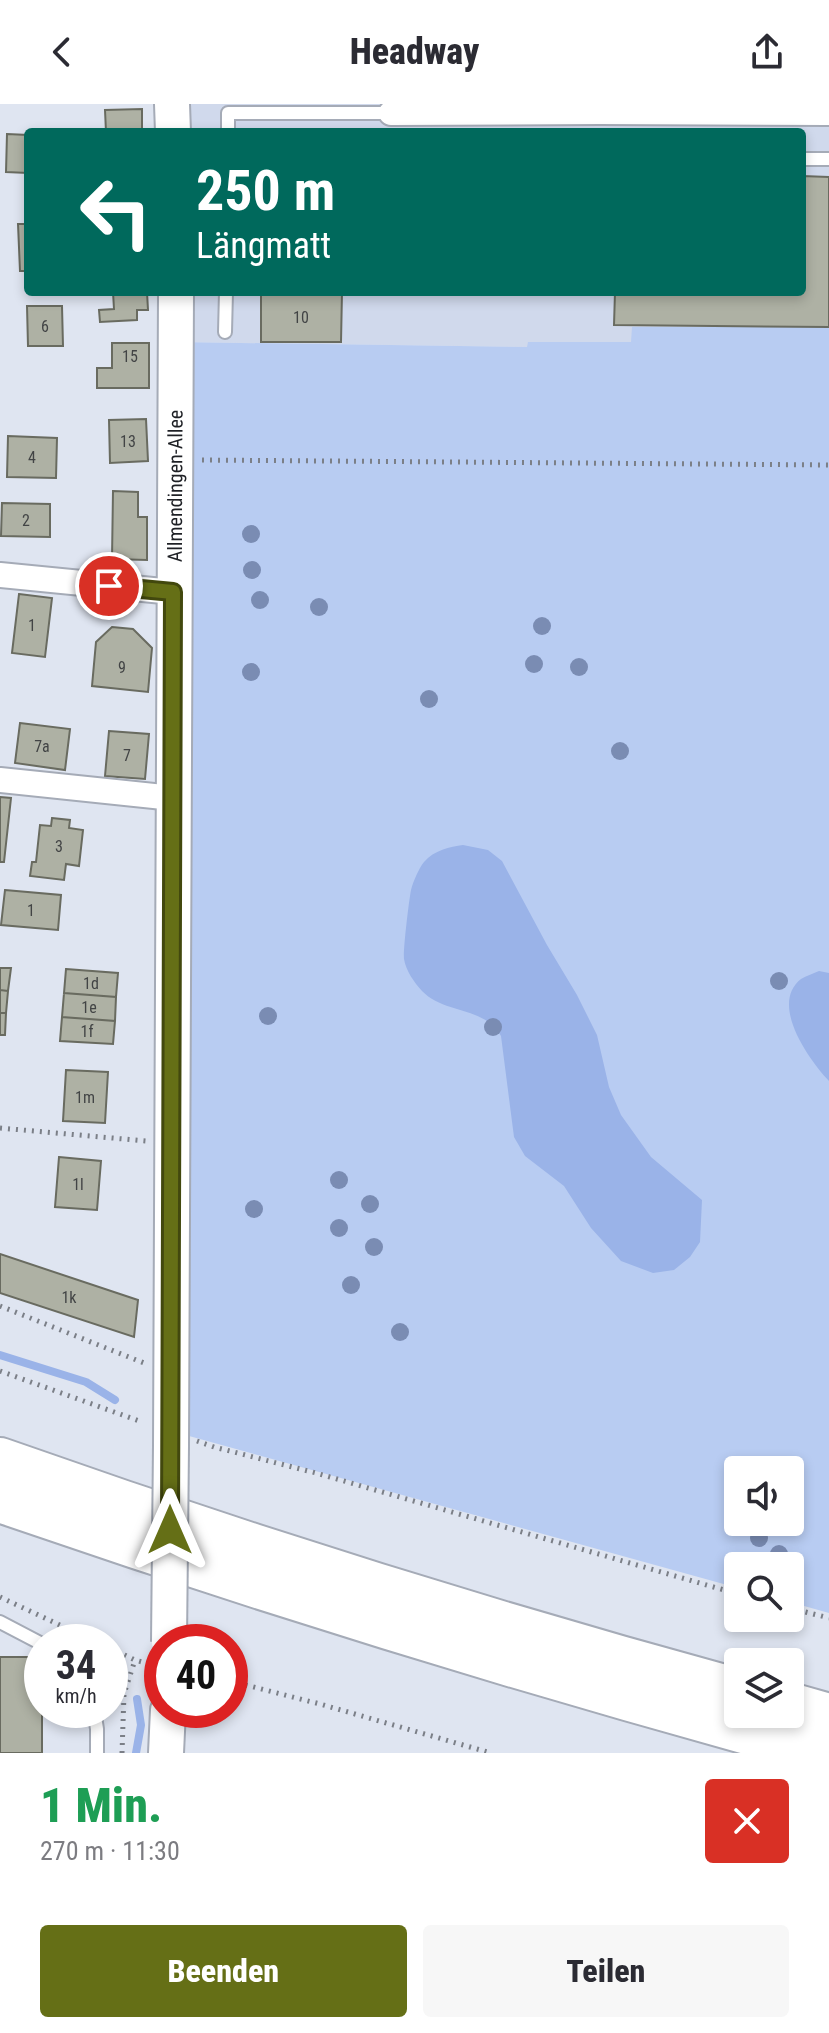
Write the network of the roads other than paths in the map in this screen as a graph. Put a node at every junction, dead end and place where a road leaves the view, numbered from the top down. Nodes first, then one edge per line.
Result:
1 (172, 104) edge
2 (761, 108) edge
3 (589, 112) edge
4 (829, 113) edge
5 (402, 116) joint
6 (173, 128) edge
7 (228, 128) edge
8 (806, 159) edge
9 (829, 159) edge
10 (176, 296) edge
11 (226, 296) edge
12 (225, 332) dead end
13 (0, 575) edge
14 (173, 592) junction
15 (0, 780) edge
16 (173, 798) junction
17 (0, 1460) edge
18 (0, 1500) edge
19 (0, 1622) edge
20 (169, 1624) edge
21 (24, 1635) edge
22 (724, 1687) edge
23 (804, 1709) edge
24 (829, 1716) edge
25 (97, 1728) edge
26 (167, 1728) edge
27 (97, 1753) edge
28 (166, 1753) edge
29 (824, 1753) edge

1 - 6 street
2 - 3 street
2 - 4 street
3 - 5 street
5 - 7 lane
8 - 9 lane
10 - 14 street, Allmendingen-Allee
11 - 12 lane
13 - 14 street
14 - 16 street, Allmendingen-Allee
15 - 16 street
16 - 20 street, Allmendingen-Allee, bridge
17 - 22 highway
18 - 29 highway
19 - 21 lane
23 - 24 highway
25 - 27 lane
26 - 28 street

